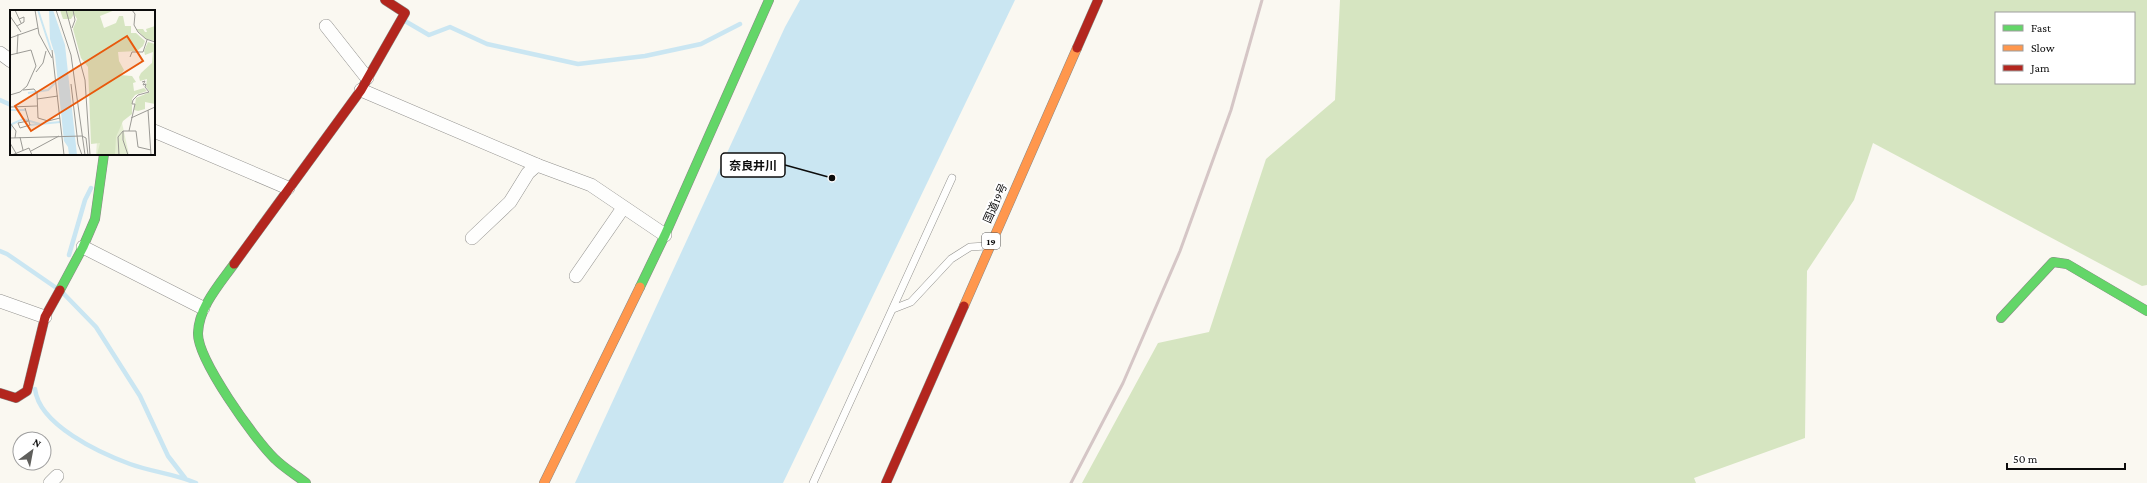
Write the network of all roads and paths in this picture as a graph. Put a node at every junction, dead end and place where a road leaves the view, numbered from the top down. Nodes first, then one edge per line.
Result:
1 (385, 0) edge
2 (769, 0) edge
3 (1098, 0) edge
4 (326, 26) dead end
5 (0, 53) edge
6 (10, 60) edge
7 (367, 78) junction
8 (361, 90) junction
9 (155, 131) edge
10 (104, 155) edge
11 (537, 165) junction
12 (952, 178) dead end
13 (288, 188) junction
14 (624, 208) junction
15 (664, 235) junction
16 (472, 238) dead end
17 (990, 245) junction
18 (83, 247) junction
19 (576, 276) dead end
20 (0, 301) edge
21 (203, 308) junction
22 (893, 309) junction
23 (2147, 311) edge
24 (45, 317) junction
25 (2001, 318) dead end
26 (0, 393) edge
27 (306, 483) edge
28 (544, 483) edge
29 (813, 483) edge
30 (886, 483) edge

1 - 7 main road
2 - 15 main road
3 - 17 main road, 国道19号 / 19
4 - 7 street
5 - 6 street
7 - 8 main road
8 - 11 street
8 - 13 main road
9 - 13 street
10 - 18 main road
11 - 14 street
11 - 16 street
12 - 22 lane
13 - 21 main road
14 - 15 street
14 - 19 street
15 - 28 main road
17 - 22 lane
17 - 30 main road, 国道19号 / 19
18 - 21 street
18 - 24 main road
20 - 24 street
21 - 27 main road
22 - 29 lane
23 - 25 main road
24 - 26 main road

